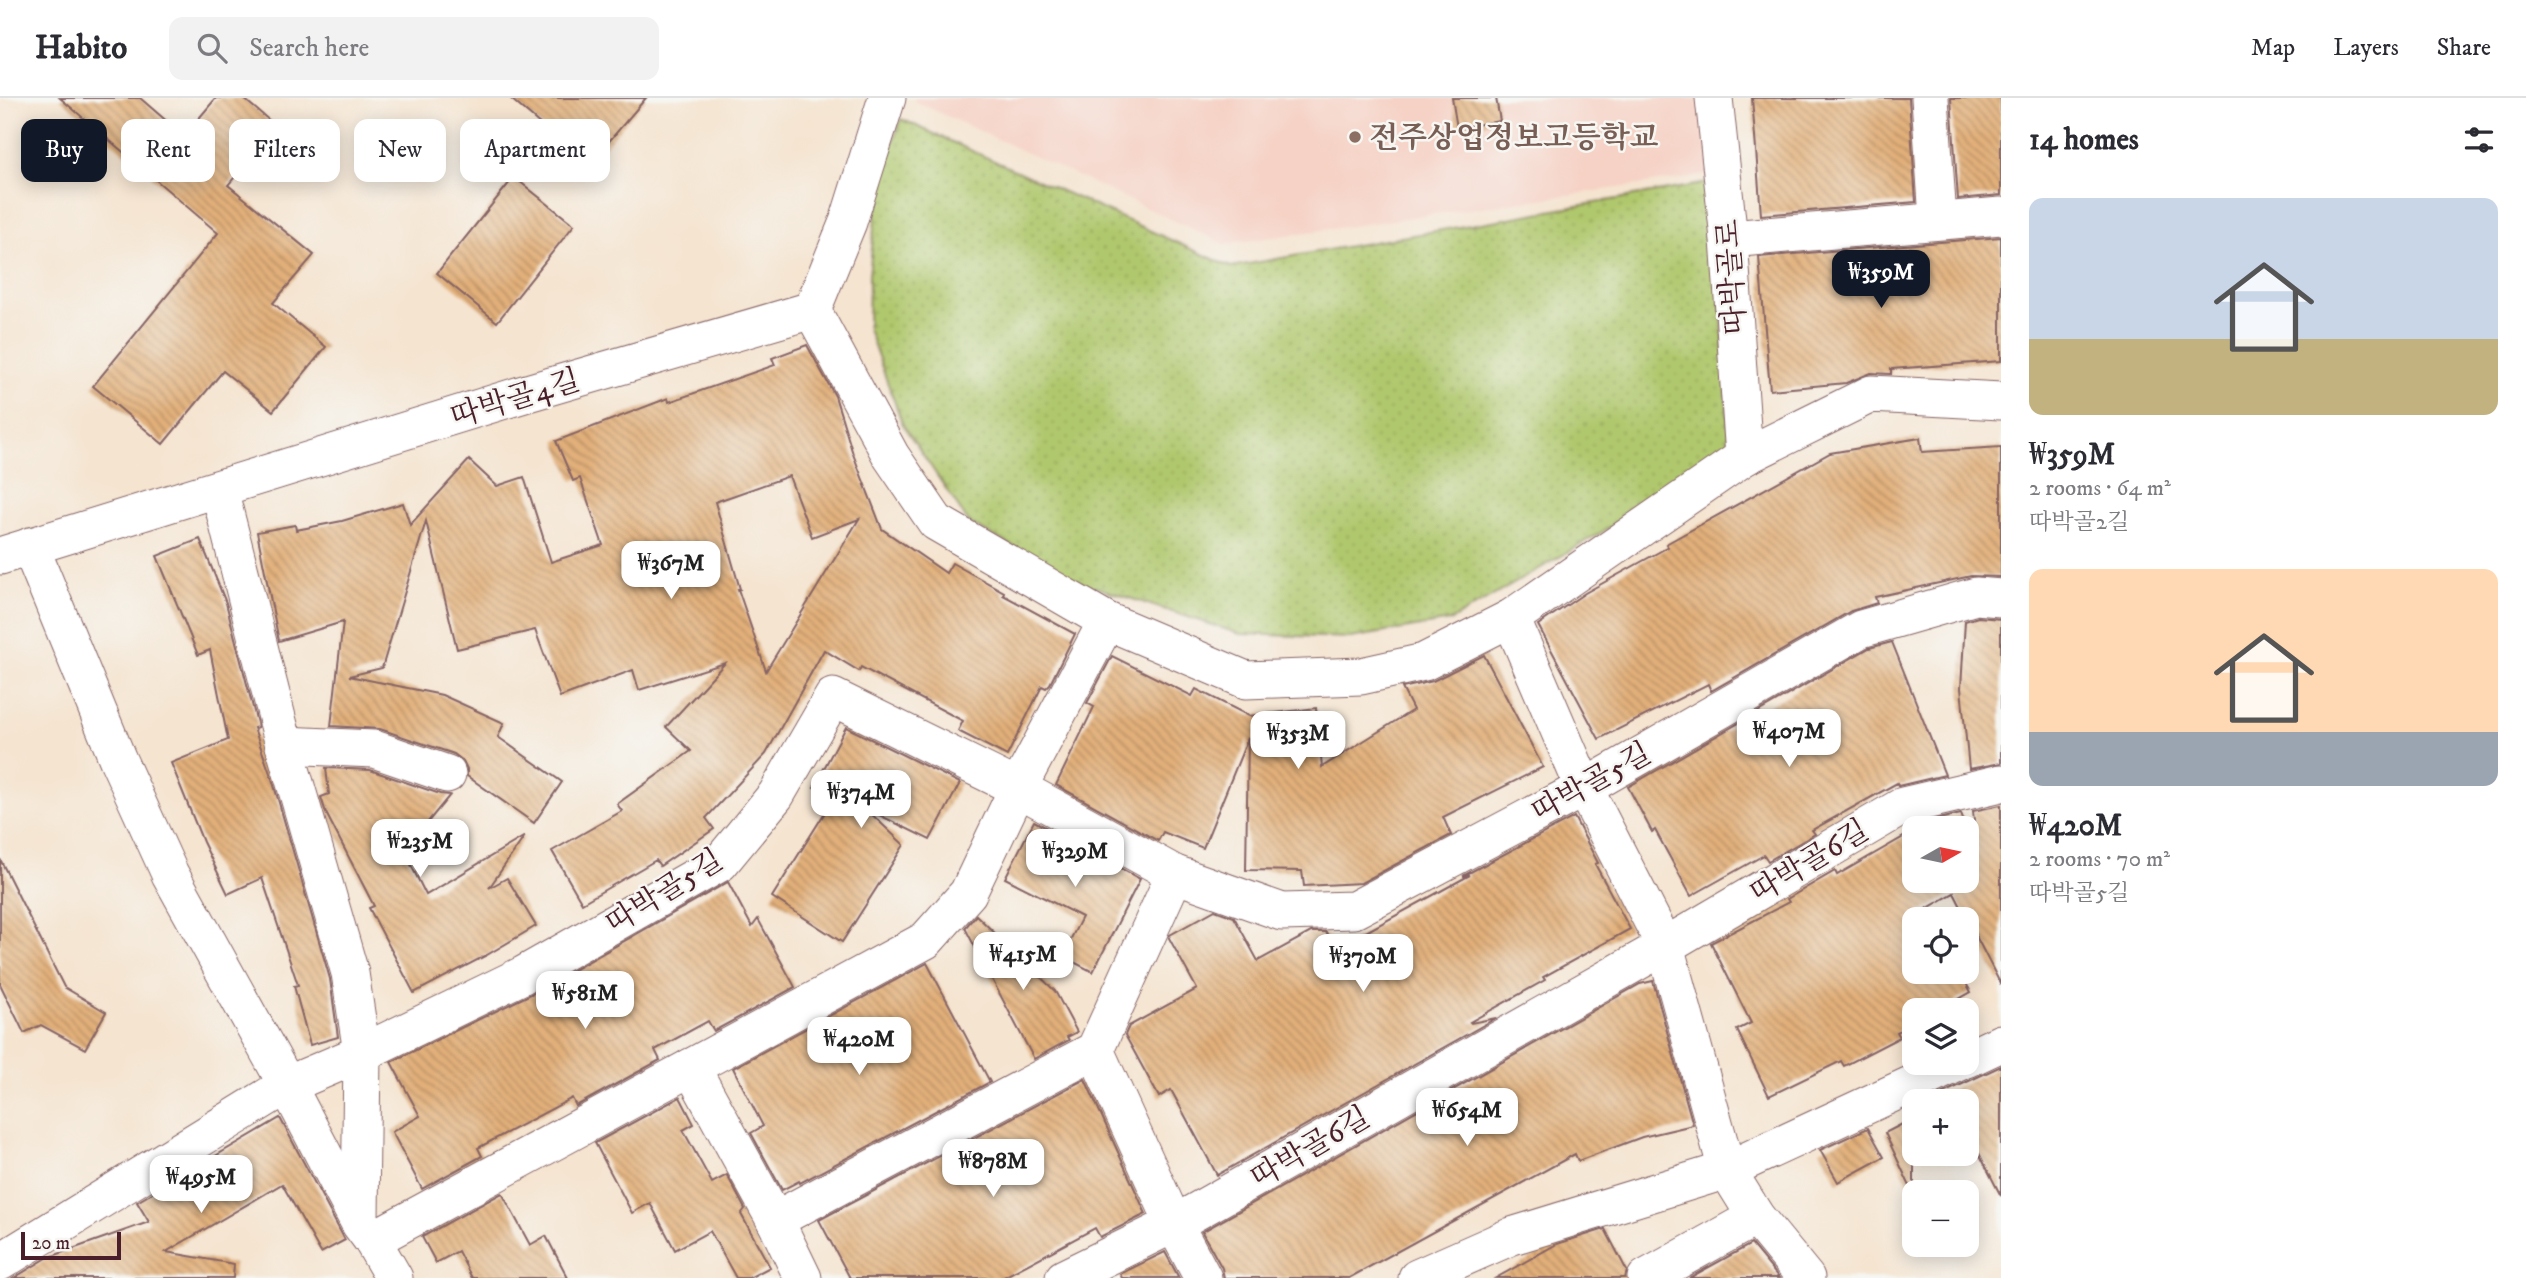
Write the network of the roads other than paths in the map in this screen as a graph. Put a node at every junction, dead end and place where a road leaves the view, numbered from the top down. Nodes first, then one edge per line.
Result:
1 (887, 98) edge
2 (1714, 98) edge
3 (1930, 98) edge
4 (2001, 216) edge
5 (1938, 220) junction
6 (1729, 239) junction
7 (812, 310) junction
8 (2001, 401) edge
9 (1744, 457) junction
10 (219, 489) junction
11 (15, 551) edge
12 (2001, 598) edge
13 (1511, 618) junction
14 (1107, 621) junction
15 (284, 745) junction
16 (447, 774) dead end
17 (2001, 783) edge
18 (1018, 788) junction
19 (1584, 788) junction
20 (1175, 874) junction
21 (1665, 946) junction
22 (2001, 1043) edge
23 (1095, 1050) junction
24 (362, 1053) junction
25 (1979, 1053) edge
26 (691, 1067) junction
27 (1932, 1075) edge
28 (287, 1085) junction
29 (1727, 1170) junction
30 (1756, 1217) junction
31 (775, 1220) junction
32 (1174, 1224) junction
33 (366, 1232) junction
34 (0, 1262) edge
35 (394, 1278) edge
36 (803, 1278) edge
37 (1064, 1278) edge
38 (1203, 1278) edge
39 (1417, 1278) edge
40 (1646, 1278) edge
41 (1806, 1278) edge

1 - 7 street
2 - 6 street, 따박골로
3 - 5 street
4 - 5 street
5 - 6 street
6 - 9 street, 따박골로
7 - 10 street, 따박골4길
7 - 14 street
8 - 9 street
9 - 13 street
10 - 11 street, 따박골4길
10 - 15 street
11 - 28 street, 따박골4길
12 - 19 street, 따박골5길
13 - 14 street
13 - 19 street
14 - 18 street
15 - 16 street
15 - 24 street
17 - 21 street, 따박골6길
18 - 20 street, 따박골5길
18 - 24 street, 따박골5길
18 - 26 street
19 - 20 street, 따박골5길
19 - 21 street
20 - 23 street
21 - 29 street
21 - 32 street, 따박골6길
22 - 25 street
23 - 31 street
23 - 32 street
24 - 28 street, 따박골5길
24 - 33 street
26 - 31 street
26 - 33 street
27 - 29 street
28 - 33 street
28 - 34 street, 따박골5길
29 - 30 street
29 - 39 street
30 - 40 street
30 - 41 street
31 - 36 street
32 - 37 street, 따박골6길
32 - 38 street
33 - 35 street

